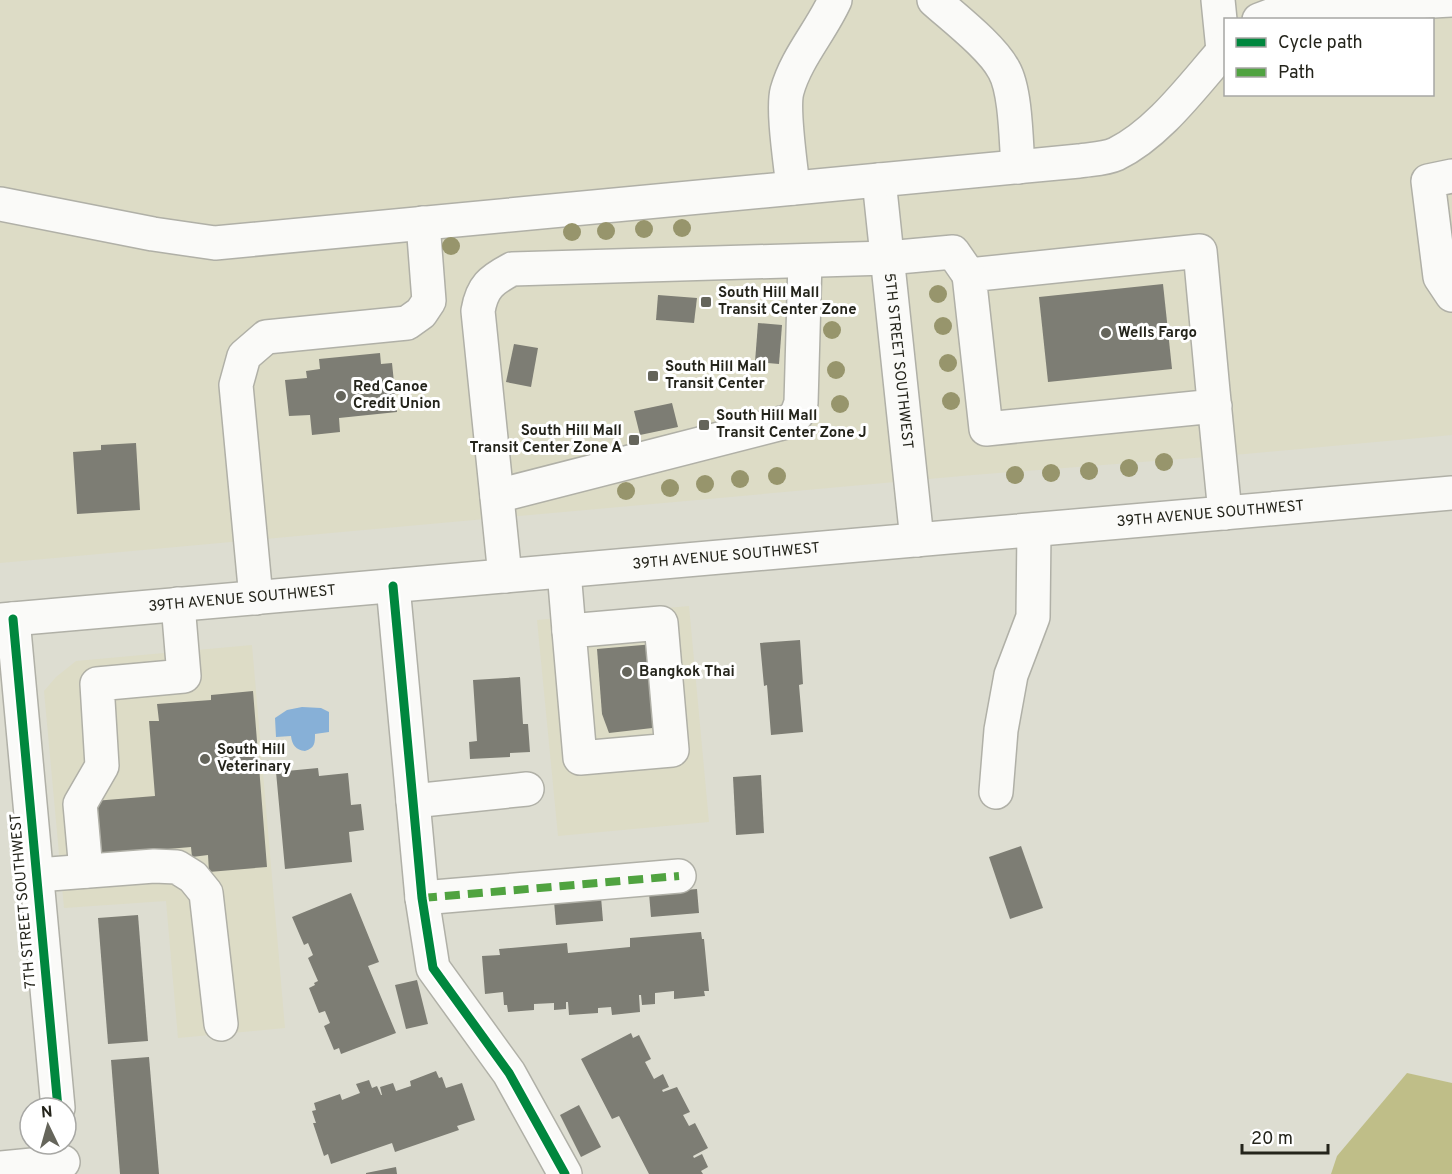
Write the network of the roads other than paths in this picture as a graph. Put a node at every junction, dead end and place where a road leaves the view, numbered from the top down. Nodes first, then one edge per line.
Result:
1 (835, 0) edge
2 (934, 0) edge
3 (1218, 0) edge
4 (1452, 0) edge
5 (1264, 18) edge
6 (1224, 49) edge
7 (1018, 167) junction
8 (1452, 176) edge
9 (879, 180) junction
10 (793, 188) junction
11 (0, 204) edge
12 (423, 223) junction
13 (887, 258) junction
14 (805, 261) junction
15 (969, 275) junction
16 (1452, 295) edge
17 (1215, 406) junction
18 (1452, 494) edge
19 (497, 496) junction
20 (1225, 513) junction
21 (1034, 530) junction
22 (917, 540) junction
23 (564, 571) junction
24 (505, 576) junction
25 (393, 586) junction
26 (256, 598) junction
27 (178, 604) junction
28 (7, 619) edge
29 (569, 631) junction
30 (527, 789) dead end
31 (996, 792) dead end
32 (14, 794) edge
33 (413, 801) junction
34 (86, 871) junction
35 (37, 875) junction
36 (679, 876) dead end
37 (422, 898) junction
38 (221, 1024) dead end
39 (57, 1096) edge
40 (63, 1160) edge
41 (0, 1168) edge
42 (564, 1174) edge

1 - 10 main road
2 - 7 main road
3 - 6 main road
4 - 5 main road
6 - 7 main road
7 - 9 main road
8 - 16 main road
9 - 10 main road
9 - 13 main road, 5TH STREET SOUTHWEST
10 - 12 main road
11 - 12 main road
12 - 26 main road
13 - 14 main road
13 - 15 main road
13 - 22 main road, 5TH STREET SOUTHWEST
14 - 19 main road
14 - 19 main road
15 - 17 main road
15 - 17 main road
17 - 20 main road
18 - 20 main road, 39TH AVENUE SOUTHWEST
19 - 24 main road
20 - 21 main road, 39TH AVENUE SOUTHWEST
21 - 22 main road, 39TH AVENUE SOUTHWEST
21 - 31 main road
22 - 23 main road, 39TH AVENUE SOUTHWEST
23 - 24 main road, 39TH AVENUE SOUTHWEST
23 - 29 main road
24 - 25 main road, 39TH AVENUE SOUTHWEST
25 - 26 main road, 39TH AVENUE SOUTHWEST
25 - 33 main road
26 - 27 main road, 39TH AVENUE SOUTHWEST
27 - 28 main road, 39TH AVENUE SOUTHWEST
27 - 34 main road
28 - 32 main road, 7TH STREET SOUTHWEST
29 - 29 main road
30 - 33 main road
32 - 35 main road, 7TH STREET SOUTHWEST
33 - 37 main road
34 - 35 main road
34 - 38 main road
35 - 39 main road, 7TH STREET SOUTHWEST
36 - 37 main road
37 - 42 main road
40 - 41 main road

